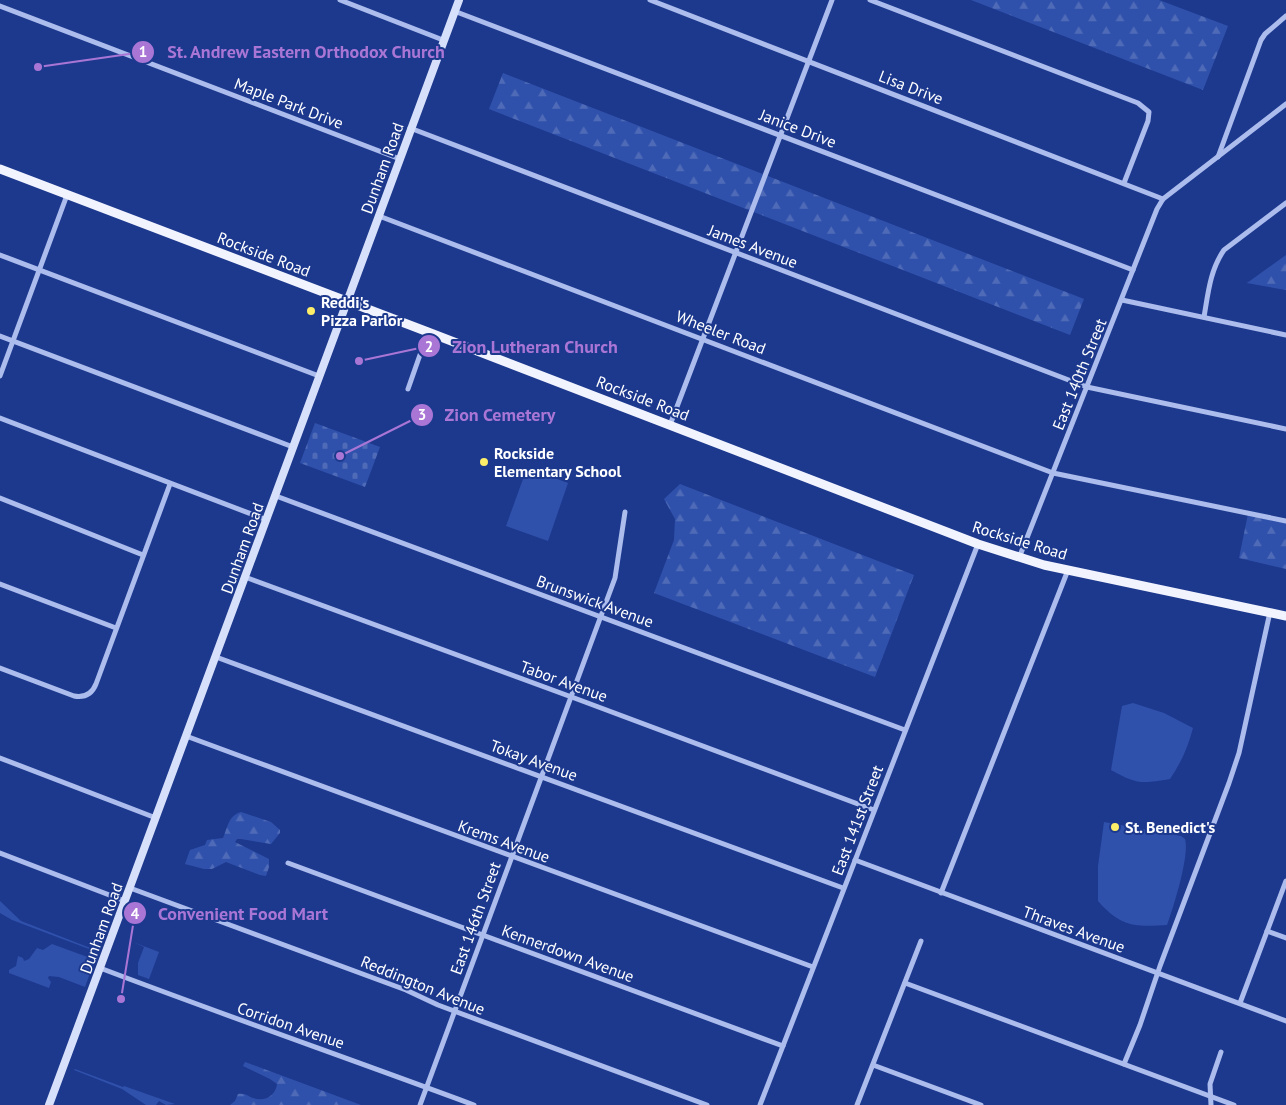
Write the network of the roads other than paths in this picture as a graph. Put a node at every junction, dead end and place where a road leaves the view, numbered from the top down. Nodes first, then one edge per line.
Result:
1 (340, 0) edge
2 (458, 0) edge
3 (650, 0) edge
4 (832, 0) edge
5 (870, 0) edge
6 (0, 6) edge
7 (454, 11) junction
8 (1286, 16) edge
9 (443, 40) junction
10 (809, 61) junction
11 (1286, 104) edge
12 (410, 128) junction
13 (780, 135) junction
14 (1217, 158) junction
15 (400, 159) junction
16 (0, 169) edge
17 (1124, 183) junction
18 (66, 195) junction
19 (1163, 200) junction
20 (1286, 203) edge
21 (379, 216) junction
22 (735, 253) junction
23 (0, 255) edge
24 (39, 270) junction
25 (1133, 270) junction
26 (1122, 300) junction
27 (347, 303) junction
28 (1204, 317) junction
29 (428, 332) junction
30 (1286, 335) edge
31 (0, 336) edge
32 (703, 339) junction
33 (13, 341) junction
34 (0, 376) edge
35 (319, 376) junction
36 (1087, 387) junction
37 (408, 389) dead end
38 (0, 418) edge
39 (670, 425) junction
40 (1286, 429) edge
41 (293, 447) junction
42 (1053, 473) junction
43 (170, 484) junction
44 (276, 496) junction
45 (0, 498) edge
46 (625, 512) dead end
47 (266, 520) junction
48 (1286, 522) edge
49 (978, 544) junction
50 (143, 555) junction
51 (1019, 558) junction
52 (1068, 570) junction
53 (245, 577) junction
54 (0, 584) edge
55 (1270, 612) junction
56 (1286, 616) edge
57 (600, 617) junction
58 (116, 628) junction
59 (216, 657) junction
60 (0, 668) edge
61 (571, 696) junction
62 (905, 730) junction
63 (186, 736) junction
64 (0, 758) edge
65 (542, 776) junction
66 (874, 810) junction
67 (156, 818) junction
68 (0, 853) edge
69 (511, 857) junction
70 (855, 860) junction
71 (288, 863) dead end
72 (1286, 881) edge
73 (130, 888) junction
74 (843, 888) junction
75 (941, 893) junction
76 (125, 901) junction
77 (1267, 931) junction
78 (483, 935) junction
79 (1286, 938) edge
80 (921, 941) dead end
81 (813, 967) junction
82 (100, 968) junction
83 (1158, 973) junction
84 (904, 983) junction
85 (1240, 1003) junction
86 (454, 1011) junction
87 (1286, 1020) edge
88 (783, 1046) junction
89 (1221, 1052) dead end
90 (1124, 1064) junction
91 (872, 1065) junction
92 (426, 1087) junction
93 (1210, 1096) junction
94 (49, 1105) edge
95 (420, 1105) edge
96 (474, 1105) edge
97 (707, 1105) edge
98 (760, 1105) edge
99 (858, 1105) edge
100 (981, 1105) edge
101 (1211, 1105) edge
102 (1234, 1105) edge

1 - 9 street
2 - 7 street, Dunham Road
3 - 10 street, Lisa Drive
4 - 10 street
5 - 17 street
6 - 15 street, Maple Park Drive
7 - 9 street, Dunham Road
7 - 13 street, Janice Drive
8 - 14 street
9 - 12 street, Dunham Road
10 - 13 street
10 - 17 street, Lisa Drive
11 - 14 street
12 - 15 street, Dunham Road
12 - 22 street, James Avenue
13 - 22 street
13 - 25 street, Janice Drive
14 - 19 street
15 - 21 street, Dunham Road
16 - 18 main road, Rockside Road
17 - 19 street, Lisa Drive
18 - 24 street
18 - 27 main road, Rockside Road
19 - 25 street, East 140th Street
20 - 28 street
21 - 27 street, Dunham Road
21 - 32 street, Wheeler Road
22 - 32 street
22 - 36 street, James Avenue
23 - 24 street
24 - 33 street
24 - 35 street
25 - 26 street, East 140th Street
26 - 28 street
26 - 36 street, East 140th Street
27 - 29 main road, Rockside Road
27 - 35 street, Dunham Road
28 - 30 street
29 - 37 street
29 - 39 main road, Rockside Road
31 - 33 street
32 - 39 street
32 - 42 street, Wheeler Road
33 - 34 street
33 - 41 street
35 - 41 street, Dunham Road
36 - 40 street, James Avenue
36 - 42 street, East 140th Street
38 - 43 street
39 - 49 main road, Rockside Road
41 - 44 street, Dunham Road
42 - 48 street, Wheeler Road
42 - 51 street, East 140th Street
43 - 47 street
43 - 50 street
44 - 47 street, Dunham Road
44 - 57 street, Brunswick Avenue
45 - 50 street
46 - 57 street, East 146th Street
47 - 53 street, Dunham Road
49 - 51 main road, Rockside Road
49 - 62 street, East 141st Street
50 - 58 street
51 - 52 main road, Rockside Road
52 - 55 main road, Rockside Road
52 - 75 street
53 - 59 street, Dunham Road
53 - 61 street, Tabor Avenue
54 - 58 street
55 - 56 main road, Rockside Road
55 - 83 street
57 - 61 street, East 146th Street
57 - 62 street, Brunswick Avenue
58 - 60 street
59 - 63 street, Dunham Road
59 - 65 street, Tokay Avenue
61 - 65 street, East 146th Street
61 - 66 street, Tabor Avenue
62 - 66 street, East 141st Street
63 - 67 street, Dunham Road
63 - 69 street, Krems Avenue
64 - 67 street
65 - 69 street, East 146th Street
65 - 74 street, Tokay Avenue
66 - 70 street, East 141st Street
67 - 73 street, Dunham Road
68 - 76 street
69 - 78 street, East 146th Street
69 - 81 street, Krems Avenue
70 - 74 street, East 141st Street
70 - 75 street, Thraves Avenue
71 - 78 street, Kennerdown Avenue
72 - 77 street
73 - 76 street, Dunham Road
73 - 86 street, Reddington Avenue
74 - 81 street, East 141st Street
75 - 83 street, Thraves Avenue
76 - 82 street, Dunham Road
77 - 79 street
77 - 85 street
78 - 86 street, East 146th Street
78 - 88 street, Kennerdown Avenue
80 - 84 street
81 - 88 street, East 141st Street
82 - 92 street, Corridon Avenue
82 - 94 street, Dunham Road
83 - 85 street, Thraves Avenue
83 - 90 street
84 - 90 street
84 - 91 street
85 - 87 street, Thraves Avenue
86 - 92 street, East 146th Street
86 - 97 street, Reddington Avenue
88 - 98 street, East 141st Street
89 - 93 street
90 - 93 street
91 - 99 street
91 - 100 street
92 - 95 street, East 146th Street
92 - 96 street, Corridon Avenue
93 - 101 street
93 - 102 street

